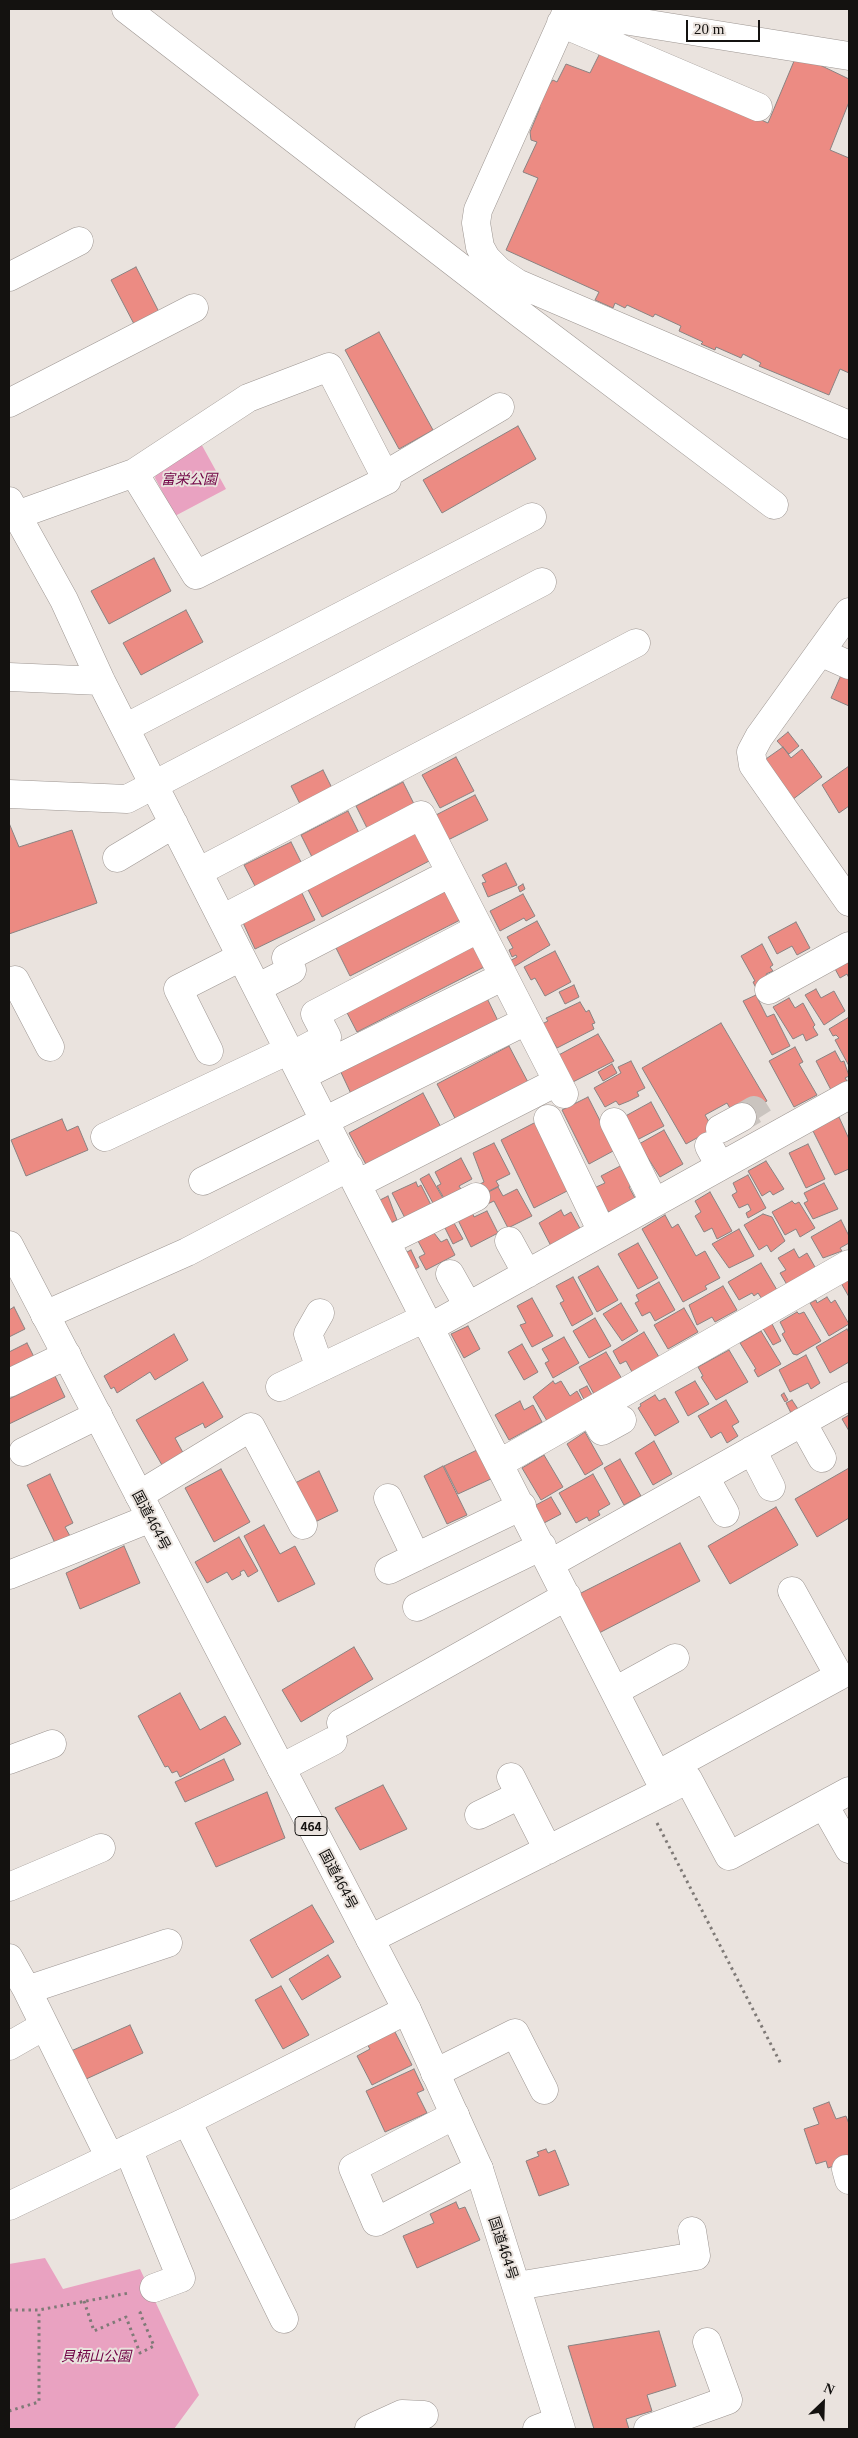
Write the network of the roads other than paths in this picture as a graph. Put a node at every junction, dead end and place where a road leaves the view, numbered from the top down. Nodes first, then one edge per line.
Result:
1 (126, 9) edge
2 (561, 23) junction
3 (849, 56) edge
4 (758, 106) dead end
5 (79, 241) dead end
6 (480, 267) junction
7 (9, 277) edge
8 (194, 308) dead end
9 (9, 403) edge
10 (500, 407) dead end
11 (849, 425) edge
12 (134, 473) junction
13 (385, 475) junction
14 (774, 505) dead end
15 (13, 508) edge
16 (532, 517) dead end
17 (542, 582) dead end
18 (849, 612) edge
19 (636, 643) dead end
20 (820, 652) junction
21 (849, 665) edge
22 (9, 677) edge
23 (101, 681) junction
24 (125, 728) junction
25 (155, 786) junction
26 (9, 794) edge
27 (174, 824) junction
28 (117, 858) dead end
29 (198, 872) junction
30 (437, 880) dead end
31 (849, 902) edge
32 (222, 918) junction
33 (468, 934) dead end
34 (849, 946) edge
35 (241, 957) junction
36 (18, 979) edge
37 (492, 982) dead end
38 (257, 988) junction
39 (769, 990) dead end
40 (516, 1026) dead end
41 (50, 1047) dead end
42 (210, 1051) dead end
43 (294, 1060) junction
44 (849, 1095) edge
45 (548, 1119) dead end
46 (324, 1120) junction
47 (614, 1122) dead end
48 (105, 1137) dead end
49 (353, 1175) junction
50 (203, 1181) dead end
51 (476, 1197) dead end
52 (654, 1202) junction
53 (602, 1232) junction
54 (387, 1241) junction
55 (509, 1241) dead end
56 (9, 1245) edge
57 (849, 1264) edge
58 (450, 1274) dead end
59 (527, 1274) junction
60 (468, 1306) junction
61 (320, 1313) dead end
62 (45, 1315) junction
63 (427, 1323) junction
64 (67, 1354) junction
65 (320, 1368) junction
66 (9, 1383) edge
67 (280, 1387) dead end
68 (849, 1396) edge
69 (591, 1412) junction
70 (98, 1415) junction
71 (622, 1420) dead end
72 (802, 1422) junction
73 (752, 1450) junction
74 (24, 1452) dead end
75 (822, 1458) dead end
76 (500, 1462) junction
77 (705, 1476) junction
78 (771, 1487) dead end
79 (388, 1498) dead end
80 (522, 1506) junction
81 (145, 1507) junction
82 (725, 1513) dead end
83 (303, 1525) dead end
84 (546, 1554) junction
85 (416, 1557) junction
86 (12, 1566) edge
87 (389, 1570) dead end
88 (792, 1590) dead end
89 (567, 1596) junction
90 (417, 1607) dead end
91 (675, 1658) dead end
92 (844, 1673) edge
93 (615, 1691) junction
94 (52, 1744) dead end
95 (9, 1760) edge
96 (280, 1768) junction
97 (656, 1789) junction
98 (849, 1791) edge
99 (824, 1805) junction
100 (479, 1815) dead end
101 (100, 1848) dead end
102 (849, 1849) edge
103 (548, 1850) junction
104 (9, 1887) edge
105 (370, 1939) junction
106 (168, 1943) dead end
107 (9, 1958) edge
108 (27, 1990) junction
109 (408, 2010) junction
110 (44, 2026) junction
111 (9, 2046) edge
112 (436, 2073) junction
113 (544, 2090) dead end
114 (455, 2115) junction
115 (187, 2121) junction
116 (119, 2154) junction
117 (479, 2169) junction
118 (9, 2206) edge
119 (692, 2231) dead end
120 (159, 2286) road end
121 (516, 2286) junction
122 (284, 2319) dead end
123 (707, 2342) dead end
124 (424, 2415) dead end
125 (552, 2427) edge
126 (368, 2429) edge
127 (648, 2429) edge

1 - 6 main road
2 - 3 main road
2 - 4 main road
2 - 6 main road
5 - 7 main road
6 - 11 main road
6 - 14 main road
8 - 9 main road
10 - 13 main road
12 - 13 main road
12 - 13 main road
12 - 15 main road
15 - 23 main road
16 - 24 main road
17 - 25 main road
18 - 20 main road
19 - 29 main road
20 - 21 main road
20 - 31 main road
22 - 23 main road
23 - 24 main road
24 - 25 main road
25 - 26 main road
25 - 27 main road
27 - 28 main road
27 - 29 main road
29 - 32 main road
30 - 38 main road
32 - 35 main road
32 - 49 main road
33 - 43 main road
34 - 39 main road
35 - 38 main road
35 - 42 main road
36 - 41 main road
37 - 43 main road
38 - 43 main road
40 - 46 main road
43 - 46 main road
43 - 48 main road
44 - 52 main road
45 - 53 main road
46 - 49 main road
46 - 50 main road
47 - 52 main road
49 - 54 main road
49 - 62 main road
51 - 54 main road
52 - 53 main road
53 - 59 main road
54 - 63 main road
55 - 59 main road
56 - 62 main road, 国道464号 / 464
57 - 69 main road
58 - 60 main road
59 - 60 main road
60 - 63 main road
61 - 65 main road
62 - 64 main road, 国道464号 / 464
63 - 65 main road
63 - 76 main road
64 - 66 main road
64 - 70 main road, 国道464号 / 464
65 - 67 main road
68 - 72 main road
69 - 71 main road
69 - 76 main road
70 - 74 main road
70 - 81 main road, 国道464号 / 464
72 - 73 main road
72 - 75 main road
73 - 77 main road
73 - 78 main road
76 - 80 main road
77 - 82 main road
77 - 84 main road
79 - 85 main road
80 - 84 main road
80 - 85 main road
81 - 83 main road
81 - 86 main road
81 - 96 main road, 国道464号 / 464
84 - 89 main road
84 - 90 main road
85 - 87 main road
88 - 92 main road
89 - 93 main road
89 - 96 main road
91 - 93 main road
92 - 97 main road
93 - 97 main road
94 - 95 main road
96 - 105 main road, 国道464号 / 464
97 - 99 main road
97 - 103 main road
98 - 99 main road
99 - 102 main road
100 - 103 main road
101 - 104 main road
103 - 105 main road
105 - 109 main road, 国道464号 / 464
106 - 108 main road
107 - 108 main road
108 - 110 main road
109 - 112 main road, 国道464号 / 464
109 - 115 main road
110 - 111 main road
110 - 116 main road
112 - 113 main road
112 - 114 main road, 国道464号 / 464
114 - 117 main road, 国道464号 / 464
114 - 117 main road
115 - 116 main road
115 - 122 main road
116 - 118 main road
116 - 120 main road
117 - 121 main road, 国道464号 / 464
119 - 121 main road
121 - 125 main road, 国道464号 / 464
123 - 127 main road
124 - 126 main road

